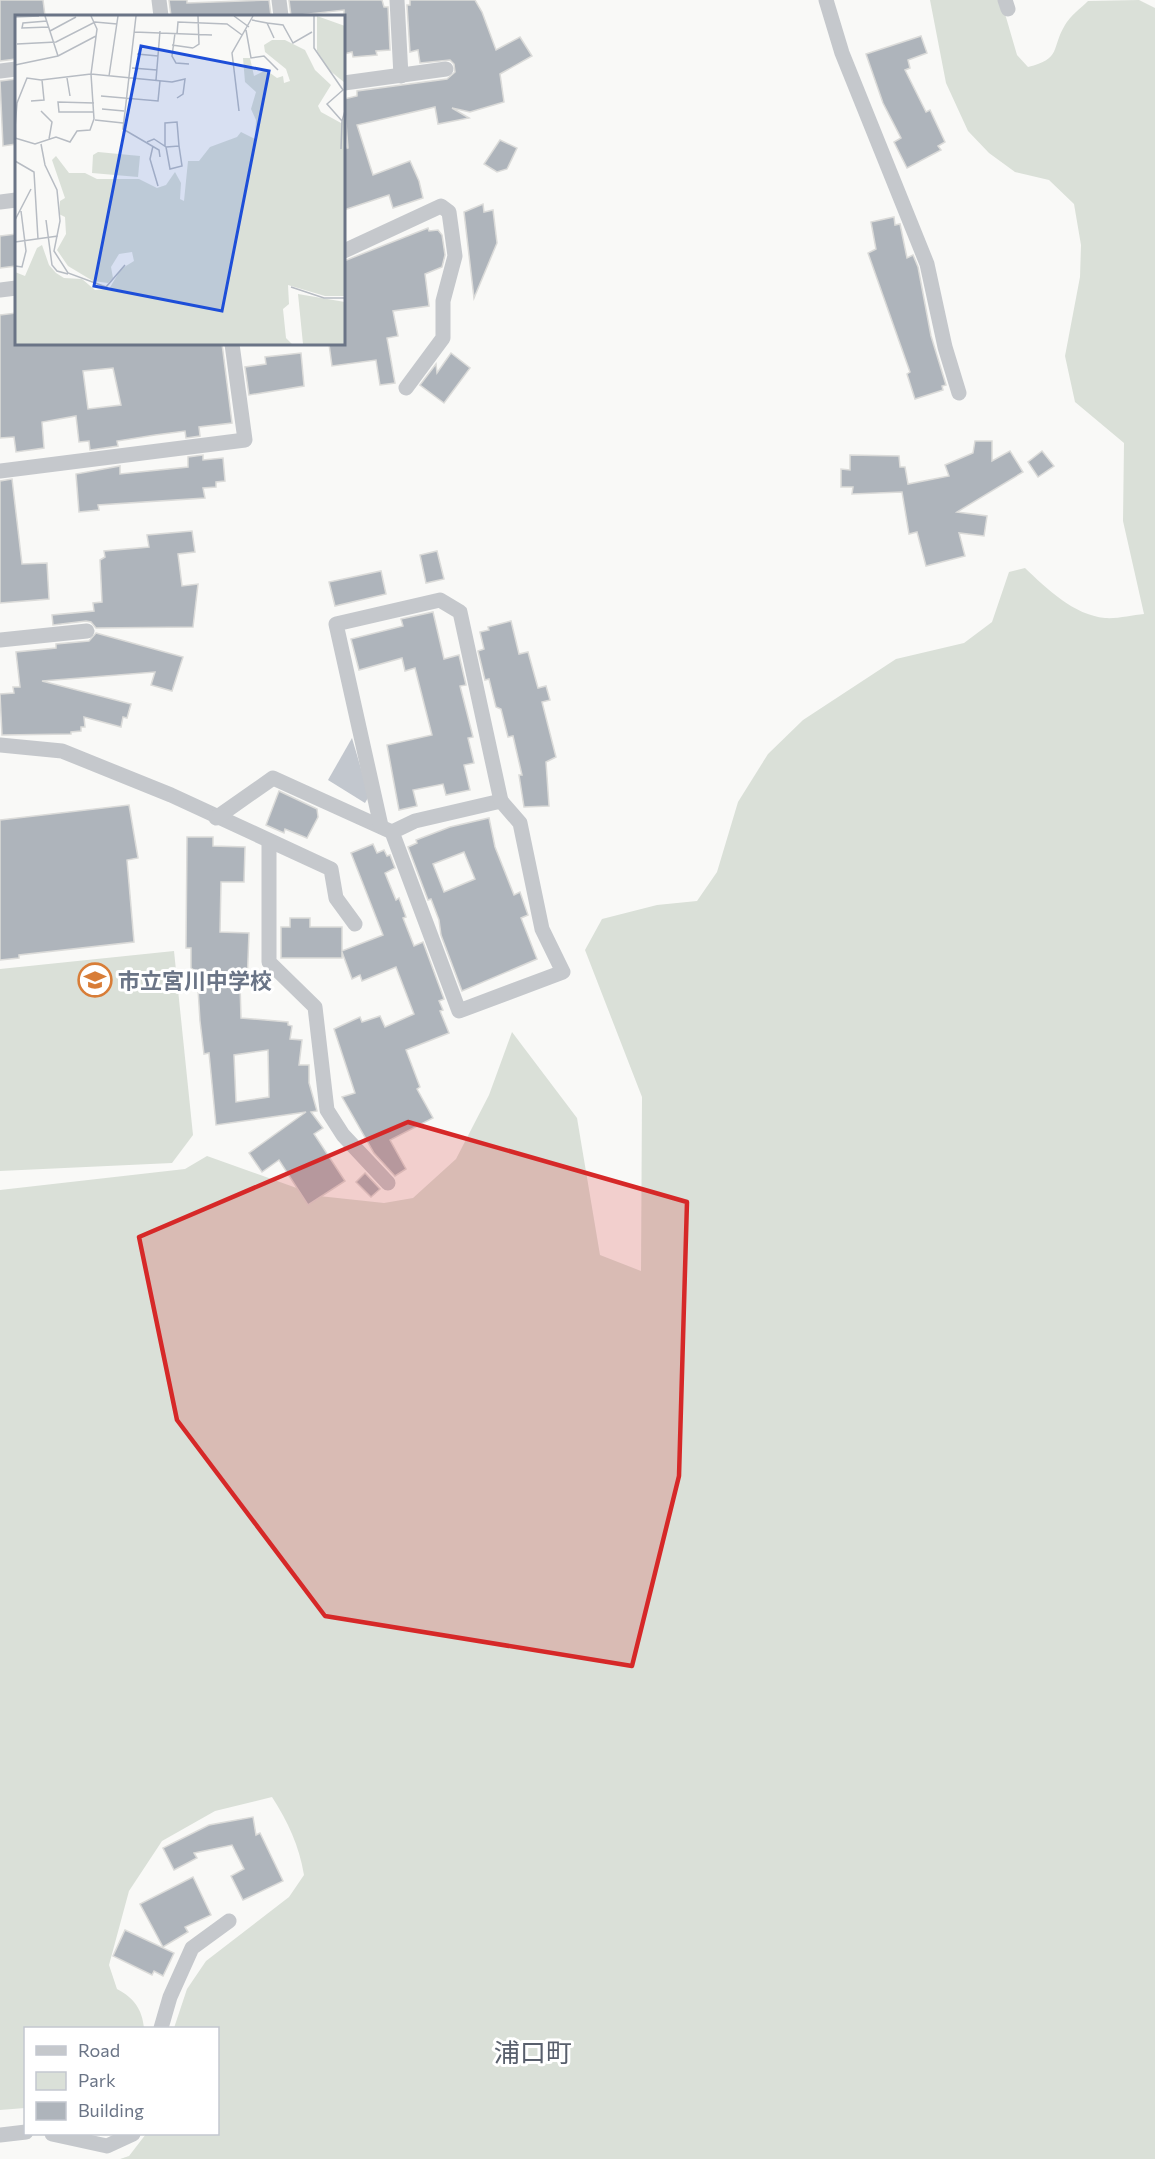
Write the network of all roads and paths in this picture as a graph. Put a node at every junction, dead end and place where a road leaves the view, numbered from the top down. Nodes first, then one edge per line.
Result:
1 (159, 0) edge
2 (279, 0) edge
3 (397, 0) edge
4 (826, 0) edge
5 (161, 15) edge
6 (281, 15) edge
7 (15, 69) edge
8 (446, 69) dead end
9 (0, 71) edge
10 (401, 76) junction
11 (345, 83) edge
12 (15, 200) edge
13 (0, 202) edge
14 (345, 251) edge
15 (15, 288) edge
16 (0, 290) edge
17 (232, 345) edge
18 (406, 388) dead end
19 (959, 393) dead end
20 (0, 471) edge
21 (87, 631) dead end
22 (0, 640) edge
23 (0, 745) edge
24 (501, 801) junction
25 (216, 818) junction
26 (386, 829) junction
27 (269, 842) junction
28 (355, 924) dead end
29 (388, 1183) dead end
30 (230, 1921) dead end
31 (161, 2027) edge
32 (24, 2132) edge
33 (0, 2135) edge
34 (61, 2135) edge
35 (129, 2135) edge

1 - 5 street
2 - 6 street
3 - 10 street
4 - 19 street
7 - 9 street
8 - 10 street
10 - 11 street
12 - 13 street
14 - 18 street
15 - 16 street
17 - 20 street
21 - 22 street
23 - 25 street
24 - 26 street
24 - 26 street
24 - 26 street
25 - 26 street
25 - 27 street
27 - 28 street
27 - 29 street
30 - 31 street
32 - 33 street
34 - 35 street

